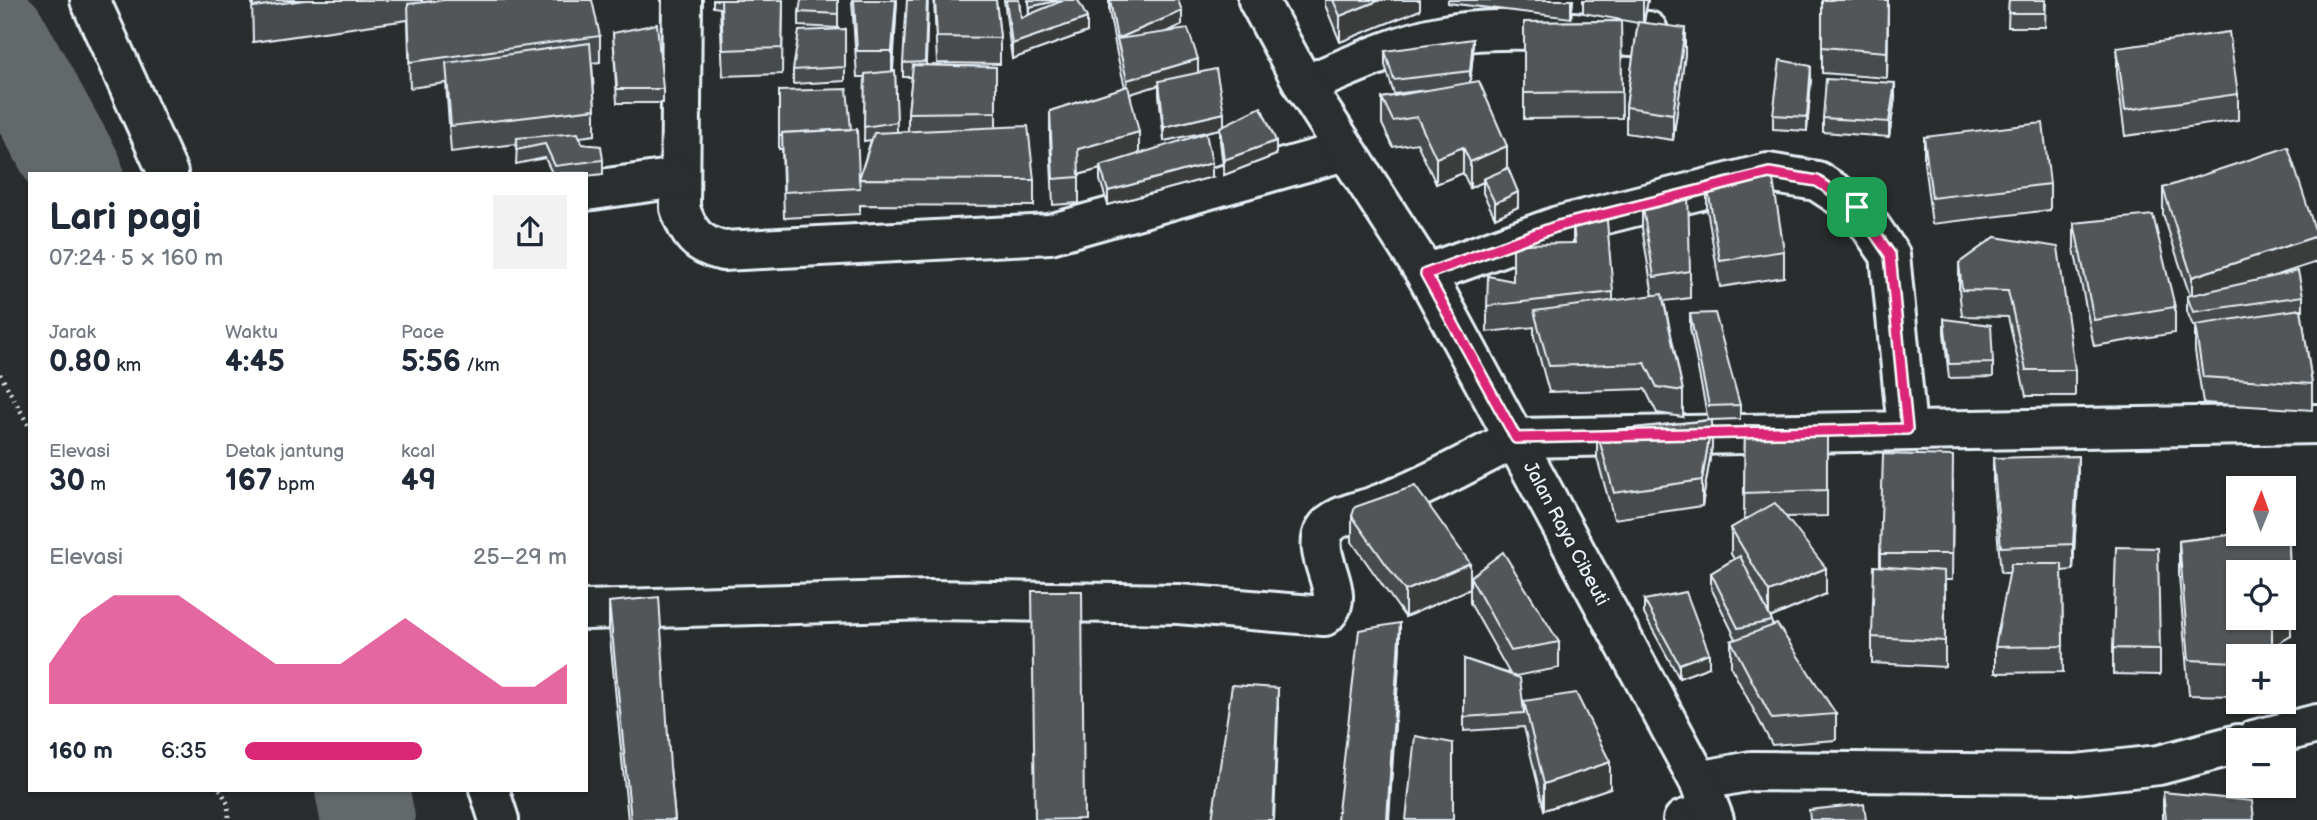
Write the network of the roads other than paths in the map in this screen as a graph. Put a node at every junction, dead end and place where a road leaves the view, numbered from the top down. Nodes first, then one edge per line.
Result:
1 (90, 0) edge
2 (682, 0) edge
3 (1258, 0) edge
4 (1648, 31) edge
5 (1304, 86) junction
6 (1345, 150) junction
7 (168, 172) edge
8 (678, 178) junction
9 (588, 191) edge
10 (1426, 274) junction
11 (2317, 424) edge
12 (1907, 429) junction
13 (1516, 438) junction
14 (588, 610) edge
15 (2317, 724) edge
16 (2296, 729) edge
17 (2226, 747) edge
18 (490, 792) edge
19 (1701, 808) edge
20 (499, 820) edge

1 - 7 street
2 - 8 street
3 - 5 street, Jalan Raya Cibeuti
4 - 5 street
5 - 6 street, Jalan Raya Cibeuti
6 - 8 street
6 - 10 street, Jalan Raya Cibeuti
8 - 9 street
10 - 12 street
10 - 13 street, Jalan Raya Cibeuti
11 - 12 street
12 - 13 street
13 - 14 street
13 - 19 street, Jalan Raya Cibeuti
15 - 16 street
17 - 19 street
18 - 20 street

